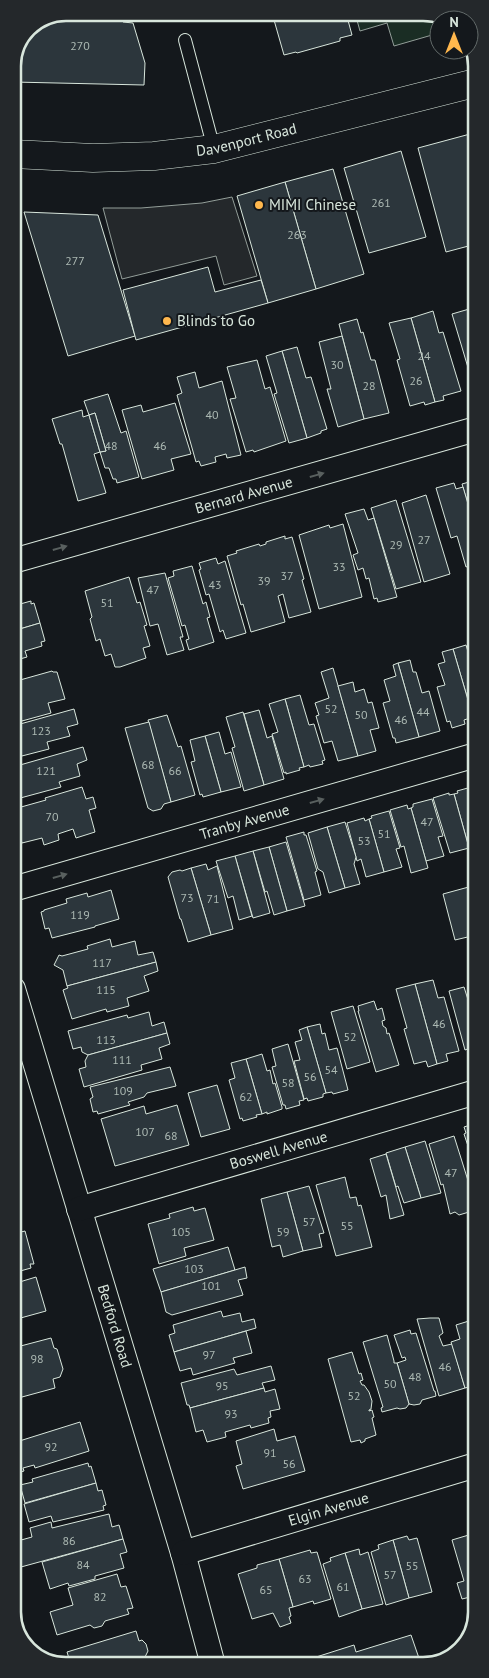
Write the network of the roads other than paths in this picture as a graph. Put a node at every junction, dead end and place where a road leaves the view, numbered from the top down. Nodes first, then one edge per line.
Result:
1 (185, 40) dead end
2 (468, 84) edge
3 (214, 149) junction
4 (21, 154) edge
5 (468, 432) edge
6 (21, 559) edge
7 (468, 757) edge
8 (21, 887) edge
9 (21, 1016) edge
10 (468, 1094) edge
11 (79, 1209) junction
12 (468, 1467) edge
13 (183, 1553) junction
14 (211, 1657) edge

1 - 3 lane
2 - 3 main road, Davenport Road
3 - 4 main road, Davenport Road
6 -> 5 street, Bernard Avenue
8 -> 7 street, Tranby Avenue
9 - 11 street, Bedford Road
10 - 11 street, Boswell Avenue
11 - 13 street, Bedford Road
12 - 13 street, Elgin Avenue
13 - 14 street, Bedford Road

